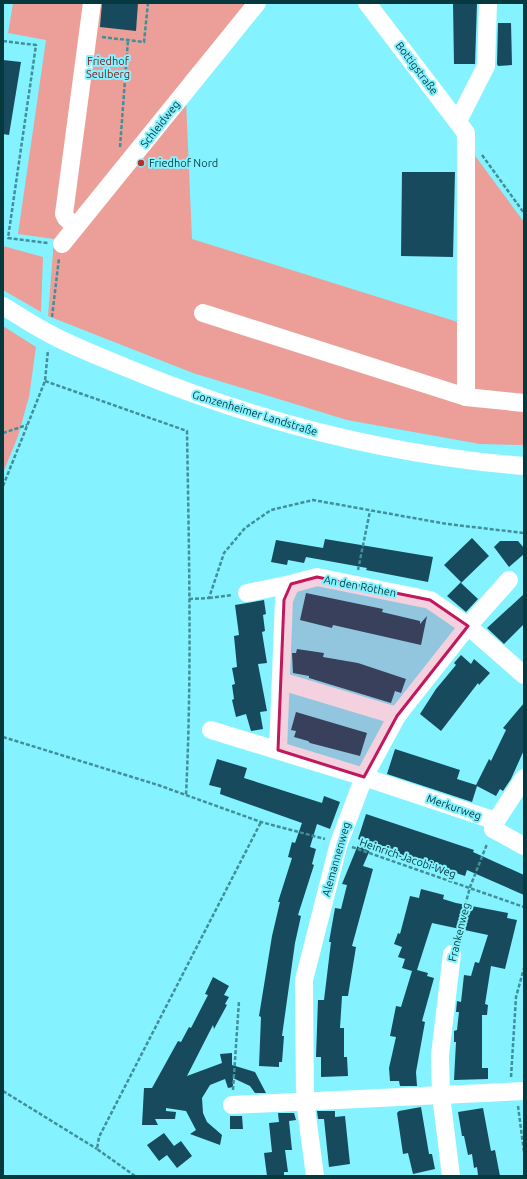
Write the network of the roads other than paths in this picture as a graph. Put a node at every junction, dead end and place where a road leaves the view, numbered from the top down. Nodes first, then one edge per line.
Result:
1 (92, 3) edge
2 (257, 3) edge
3 (367, 3) edge
4 (488, 3) edge
5 (462, 127) junction
6 (75, 227) junction
7 (62, 244) road end
8 (3, 306) edge
9 (203, 313) dead end
10 (466, 397) junction
11 (524, 403) edge
12 (524, 466) edge
13 (509, 580) dead end
14 (291, 584) junction
15 (247, 593) road end
16 (468, 626) junction
17 (524, 675) edge
18 (281, 681) junction
19 (397, 716) junction
20 (211, 730) dead end
21 (278, 750) junction
22 (364, 777) junction
23 (524, 778) edge
24 (493, 829) road end
25 (524, 846) edge
26 (452, 954) road end
27 (517, 1092) edge
28 (441, 1095) junction
29 (305, 1101) junction
30 (232, 1105) road end
31 (315, 1176) edge
32 (450, 1176) edge

1 - 6 street
2 - 6 street, Schleidweg
3 - 5 street, Bottigstraße
4 - 5 street
5 - 10 street
6 - 7 street, Schleidweg
8 - 12 street, Gonzenheimer Landstraße
9 - 10 street
10 - 11 street
13 - 16 street, Alemannenweg
14 - 15 street, An den Röthen
14 - 16 street, An den Röthen
14 - 18 street
16 - 17 street, An den Röthen
16 - 19 street, Alemannenweg
18 - 19 street
18 - 21 street
19 - 22 street, Alemannenweg
20 - 21 street
21 - 22 street
22 - 23 street, Merkurweg
22 - 29 street, Alemannenweg
24 - 25 street
26 - 28 street, Frankenweg
27 - 28 street
28 - 29 street
28 - 32 street, Frankenweg
29 - 30 street
29 - 31 street

